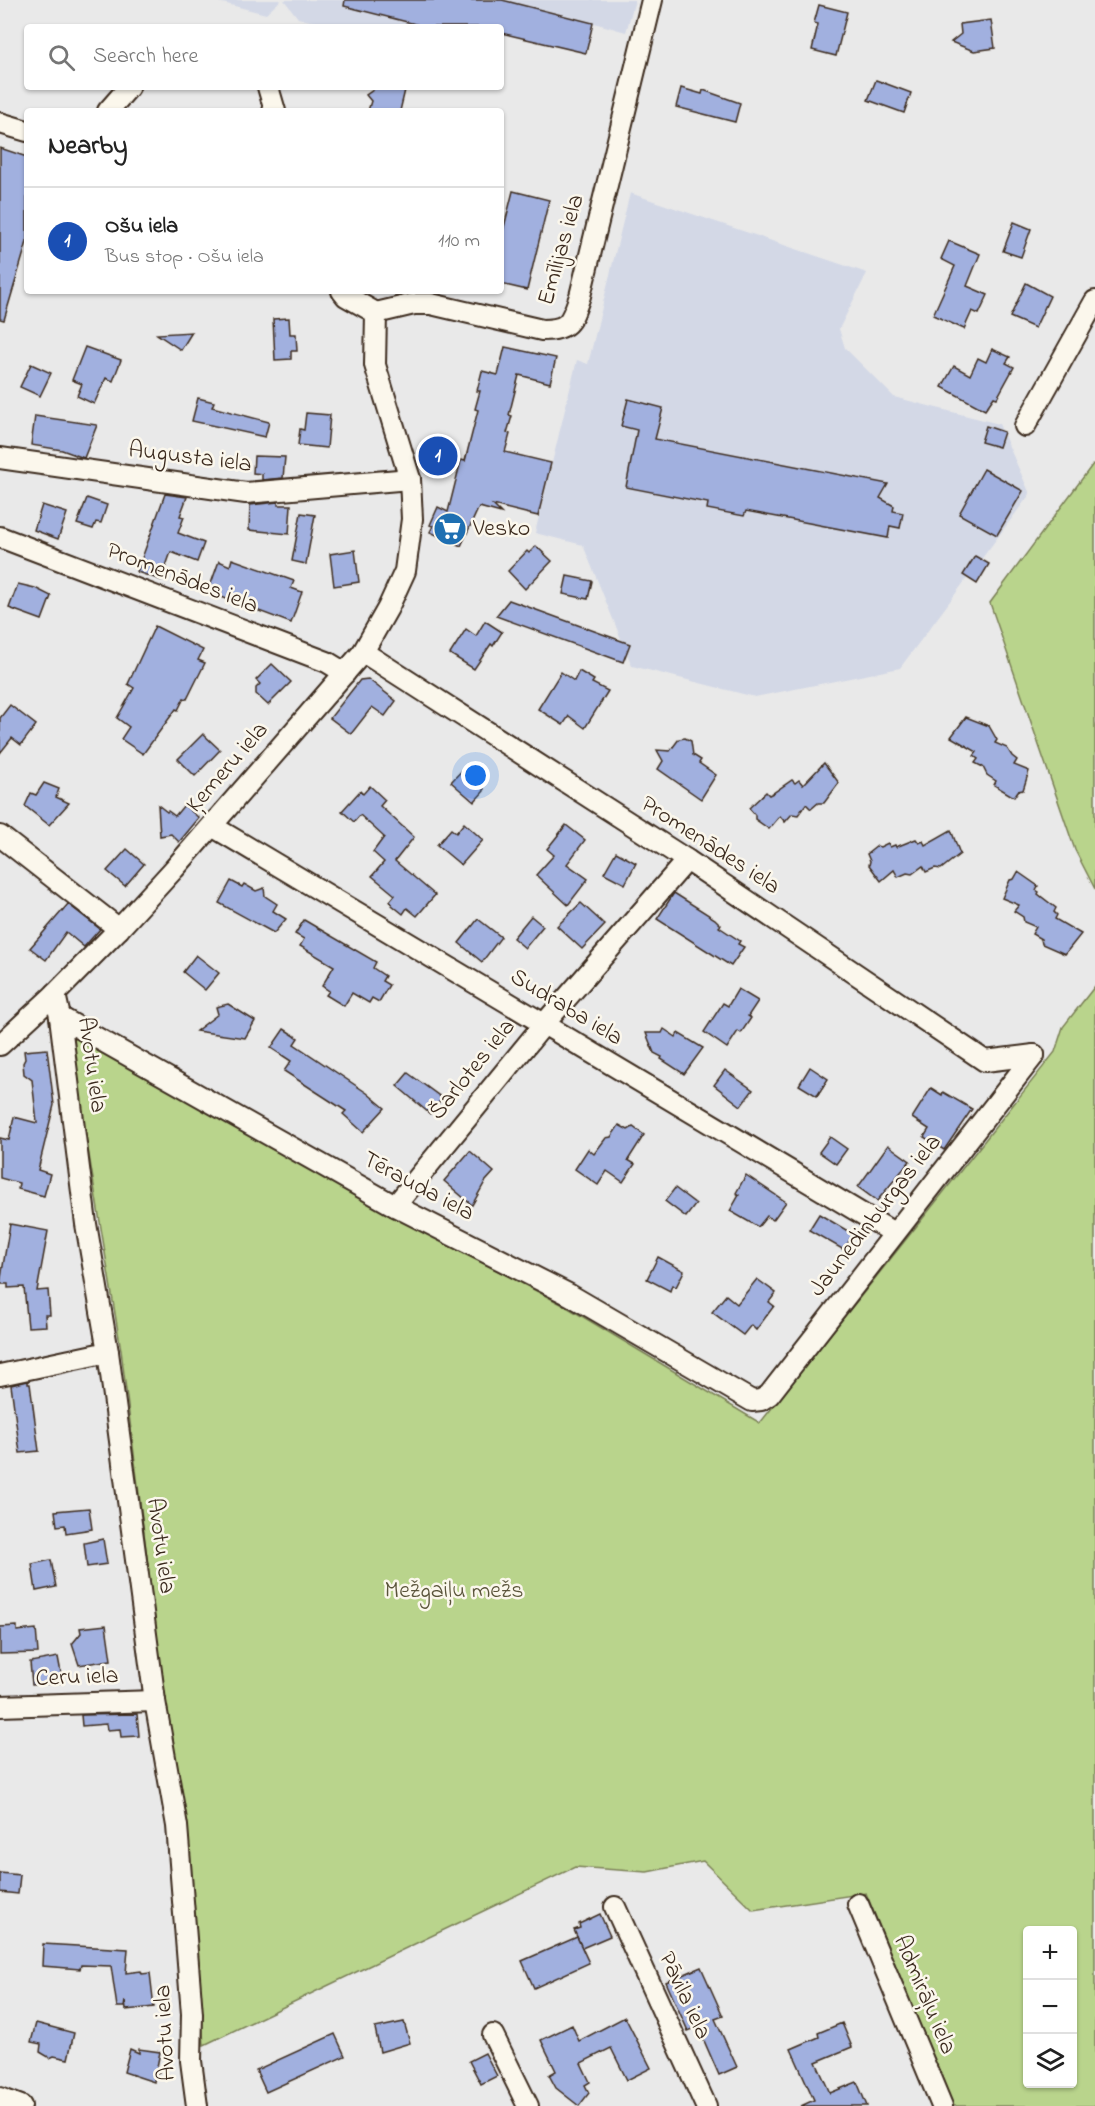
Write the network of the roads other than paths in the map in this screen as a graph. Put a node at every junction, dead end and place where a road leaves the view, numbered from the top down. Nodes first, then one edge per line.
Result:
1 (652, 0) edge
2 (126, 90) edge
3 (269, 90) edge
4 (111, 108) edge
5 (274, 108) edge
6 (0, 123) edge
7 (24, 130) edge
8 (344, 294) edge
9 (1095, 301) edge
10 (376, 313) junction
11 (1025, 426) dead end
12 (0, 458) edge
13 (410, 479) junction
14 (0, 537) edge
15 (363, 652) junction
16 (345, 673) junction
17 (212, 826) junction
18 (0, 836) edge
19 (687, 860) junction
20 (119, 929) junction
21 (55, 994) junction
22 (60, 1017) junction
23 (544, 1024) junction
24 (0, 1045) edge
25 (1034, 1055) joint
26 (396, 1206) junction
27 (894, 1233) junction
28 (108, 1352) junction
29 (0, 1375) edge
30 (752, 1401) joint
31 (155, 1701) junction
32 (0, 1706) edge
33 (858, 1904) dead end
34 (615, 1907) dead end
35 (493, 2035) dead end
36 (0, 2098) edge
37 (21, 2106) edge
38 (197, 2106) edge
39 (528, 2106) edge
40 (706, 2106) edge
41 (942, 2106) edge

1 - 10 street, Emīlijas iela
2 - 4 street
3 - 5 street
6 - 7 street
8 - 10 street
9 - 11 street
10 - 13 street, Ķemeru iela
12 - 13 street, Augusta iela
13 - 15 street, Ķemeru iela
14 - 16 street, Promenādes iela
15 - 16 street, Ķemeru iela
15 - 19 street, Promenādes iela
16 - 17 street, Ķemeru iela
17 - 20 street, Ķemeru iela
17 - 23 street, Sudraba iela
18 - 20 street
19 - 23 street, Šarlotes iela
19 - 25 street, Promenādes iela
20 - 21 street, Ķemeru iela
21 - 22 street, Avotu iela
21 - 24 street, Ķemeru iela
22 - 26 street, Tērauda iela
22 - 28 street, Avotu iela
23 - 26 street, Šarlotes iela
23 - 27 street, Sudraba iela
25 - 27 street, Jaunedinburgas iela
26 - 30 street, Tērauda iela
27 - 30 street, Jaunedinburgas iela
28 - 29 street
28 - 31 street, Avotu iela
31 - 32 street, Ceru iela
31 - 38 street, Avotu iela
33 - 41 street, Admirāļu iela
34 - 40 street, Pāvila iela
35 - 39 street
36 - 37 street

